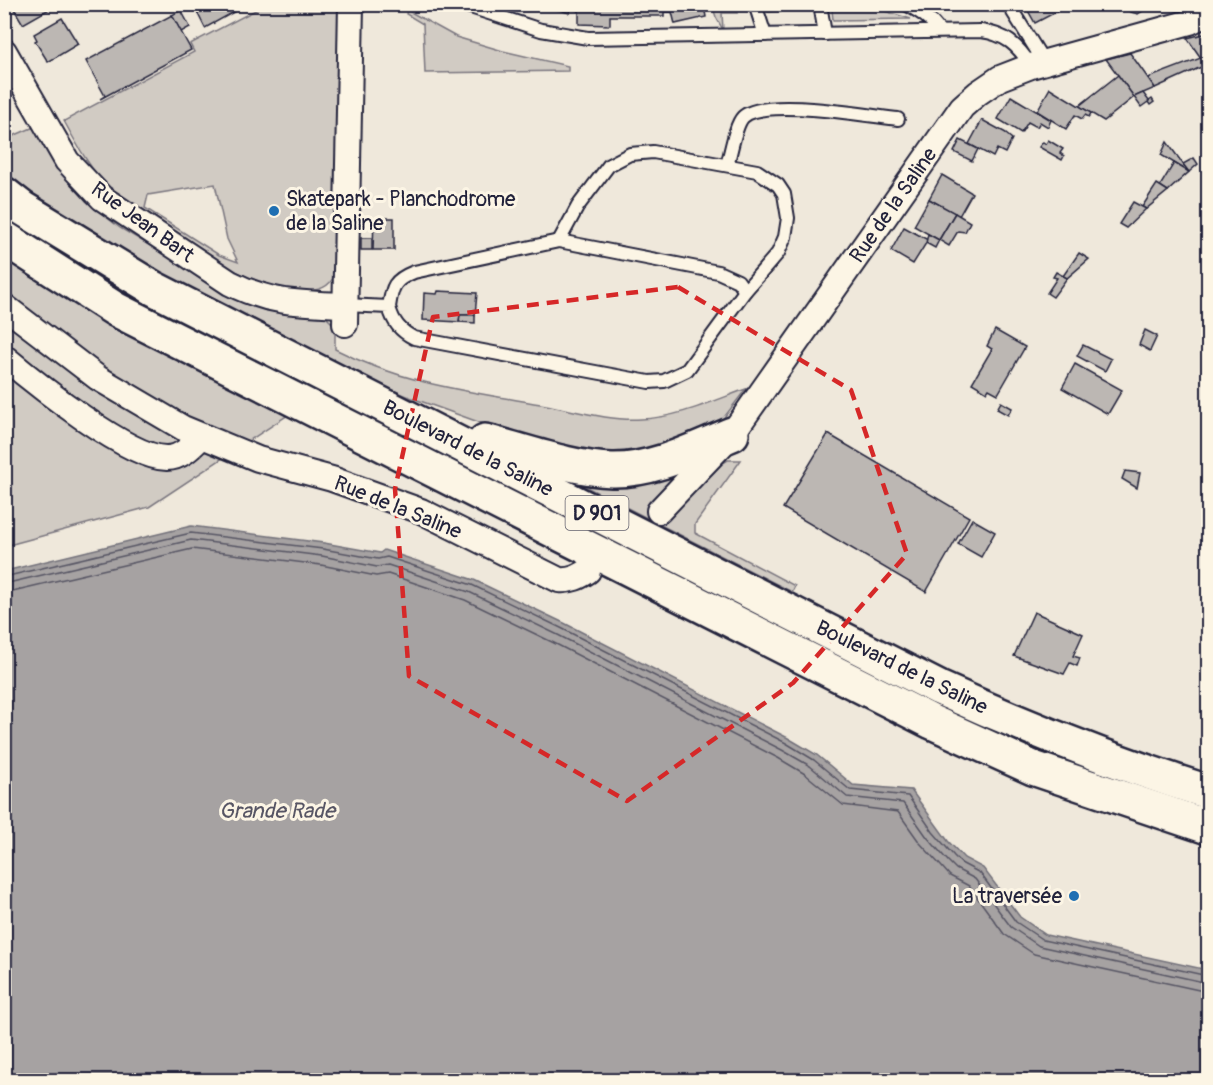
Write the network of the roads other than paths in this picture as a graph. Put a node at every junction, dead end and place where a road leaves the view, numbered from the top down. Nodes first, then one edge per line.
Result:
1 (351, 4) edge
2 (461, 4) edge
3 (755, 4) edge
4 (820, 4) edge
5 (906, 4) edge
6 (1008, 4) edge
7 (1209, 13) edge
8 (940, 31) junction
9 (825, 34) junction
10 (765, 35) junction
11 (4, 51) edge
12 (1037, 64) junction
13 (898, 119) dead end
14 (727, 165) junction
15 (4, 194) edge
16 (4, 238) edge
17 (560, 242) junction
18 (745, 291) junction
19 (4, 306) edge
20 (389, 307) junction
21 (345, 315) junction
22 (4, 357) edge
23 (426, 426) junction
24 (732, 434) junction
25 (201, 437) junction
26 (659, 511) dead end
27 (588, 571) dead end
28 (1209, 792) edge
29 (1209, 827) edge

1 - 21 street
2 - 10 lane
3 - 10 lane
4 - 9 lane
5 - 8 lane
6 - 12 lane
7 - 12 street, Rue de la Saline
8 - 9 lane
8 - 12 lane
9 - 10 lane
11 - 21 street, Rue Jean Bart
12 - 24 street, Rue de la Saline
13 - 14 lane
14 - 17 lane
14 - 18 lane
15 - 23 main road, Boulevard de la Saline / D 901
16 - 29 main road, Boulevard de la Saline / D 901
17 - 18 lane
17 - 20 lane
18 - 20 lane
19 - 25 street, Rue de la Saline
20 - 21 lane
22 - 25 street
23 - 24 main road
23 - 28 main road, Boulevard de la Saline / D 901
24 - 26 street, Rue de la Saline
25 - 27 street, Rue de la Saline

